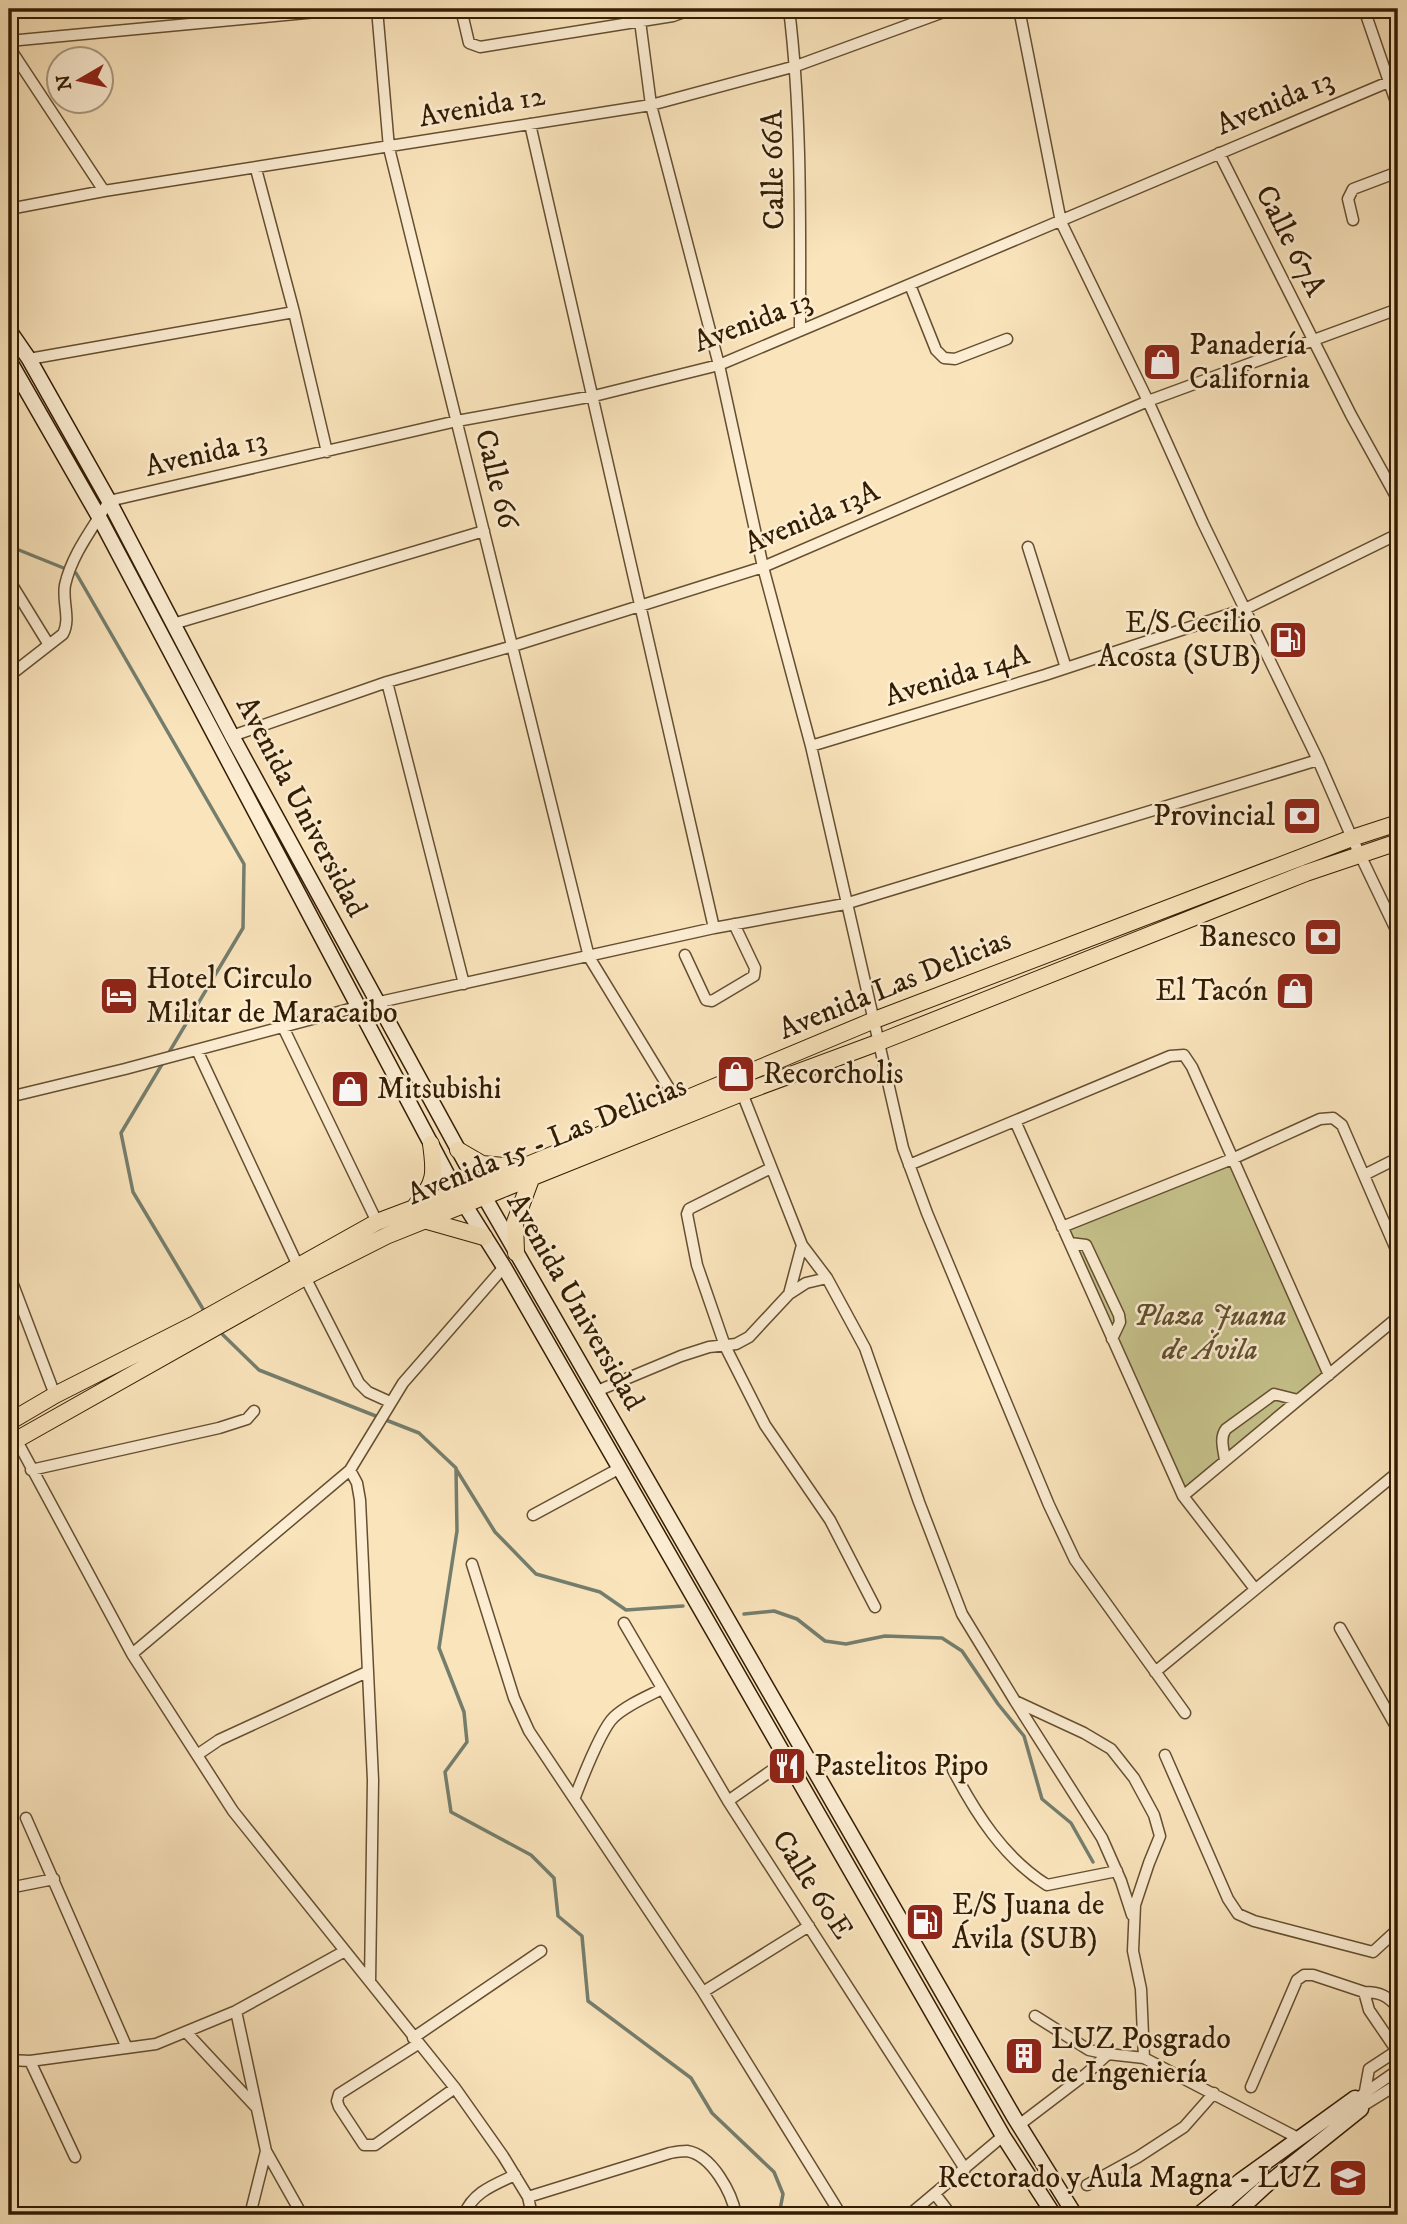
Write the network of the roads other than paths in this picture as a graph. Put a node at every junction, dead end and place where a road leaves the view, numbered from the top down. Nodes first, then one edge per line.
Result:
1 (215, 9) edge
2 (348, 9) edge
3 (377, 9) edge
4 (461, 9) edge
5 (687, 9) edge
6 (789, 9) edge
7 (952, 9) edge
8 (1019, 9) edge
9 (1364, 9) edge
10 (216, 21) junction
11 (640, 21) junction
12 (9, 41) edge
13 (9, 47) edge
14 (796, 66) junction
15 (1394, 80) edge
16 (650, 106) junction
17 (1398, 107) edge
18 (530, 124) junction
19 (389, 148) junction
20 (1219, 153) junction
21 (256, 169) junction
22 (1398, 172) edge
23 (104, 191) junction
24 (9, 209) edge
25 (1353, 220) dead end
26 (1061, 222) junction
27 (910, 285) junction
28 (1398, 309) edge
29 (294, 312) junction
30 (9, 330) edge
31 (800, 331) junction
32 (1007, 339) dead end
33 (1312, 339) junction
34 (29, 359) junction
35 (9, 360) edge
36 (719, 365) junction
37 (594, 396) junction
38 (1148, 401) junction
39 (457, 421) junction
40 (327, 453) junction
41 (1398, 500) edge
42 (109, 501) junction
43 (99, 517) junction
44 (484, 531) junction
45 (1398, 534) edge
46 (1028, 547) dead end
47 (763, 567) junction
48 (9, 580) edge
49 (642, 606) junction
50 (1245, 609) junction
51 (173, 624) junction
52 (49, 645) junction
53 (513, 646) junction
54 (1066, 668) junction
55 (9, 676) edge
56 (387, 682) junction
57 (233, 736) junction
58 (811, 746) junction
59 (1318, 760) junction
60 (1398, 823) edge
61 (1352, 838) junction
62 (1398, 842) edge
63 (1361, 855) junction
64 (845, 904) junction
65 (734, 924) junction
66 (714, 928) junction
67 (1398, 934) edge
68 (685, 955) dead end
69 (589, 957) junction
70 (464, 984) junction
71 (377, 1004) junction
72 (357, 1007) junction
73 (872, 1021) junction
74 (283, 1027) junction
75 (877, 1043) junction
76 (194, 1051) junction
77 (742, 1093) junction
78 (9, 1097) edge
79 (678, 1103) junction
80 (1015, 1121) junction
81 (431, 1144) junction
82 (458, 1150) junction
83 (1398, 1158) edge
84 (1232, 1159) junction
85 (909, 1166) junction
86 (771, 1168) junction
87 (527, 1173) junction
88 (1364, 1175) junction
89 (480, 1190) junction
90 (460, 1197) junction
91 (412, 1209) junction
92 (425, 1220) junction
93 (377, 1222) junction
94 (1062, 1227) junction
95 (484, 1237) junction
96 (802, 1245) junction
97 (516, 1253) junction
98 (1398, 1254) edge
99 (504, 1267) junction
100 (302, 1272) junction
101 (9, 1274) edge
102 (827, 1278) junction
103 (789, 1294) junction
104 (1398, 1317) edge
105 (197, 1332) junction
106 (725, 1346) junction
107 (1329, 1375) junction
108 (597, 1391) junction
109 (55, 1395) junction
110 (1298, 1400) junction
111 (388, 1407) junction
112 (254, 1411) dead end
113 (9, 1422) edge
114 (13, 1441) edge
115 (1225, 1461) junction
116 (620, 1468) junction
117 (32, 1470) junction
118 (350, 1470) junction
119 (1398, 1472) edge
120 (1183, 1496) junction
121 (533, 1515) dead end
122 (472, 1564) dead end
123 (1255, 1589) junction
124 (875, 1607) dead end
125 (624, 1623) dead end
126 (1340, 1628) dead end
127 (132, 1654) junction
128 (367, 1672) junction
129 (1155, 1672) junction
130 (662, 1689) junction
131 (1015, 1700) junction
132 (1185, 1713) dead end
133 (1398, 1730) edge
134 (804, 1751) junction
135 (197, 1755) junction
136 (1165, 1755) dead end
137 (788, 1759) junction
138 (953, 1770) dead end
139 (575, 1797) junction
140 (729, 1801) junction
141 (26, 1818) dead end
142 (1117, 1871) junction
143 (54, 1879) junction
144 (9, 1888) edge
145 (1135, 1923) junction
146 (809, 1926) junction
147 (1398, 1929) edge
148 (345, 1951) junction
149 (541, 1951) dead end
150 (370, 1982) junction
151 (703, 1992) junction
152 (1364, 1992) junction
153 (1398, 2008) edge
154 (236, 2011) junction
155 (1035, 2016) dead end
156 (187, 2033) junction
157 (415, 2041) junction
158 (127, 2048) junction
159 (1397, 2050) edge
160 (1108, 2054) junction
161 (1144, 2058) junction
162 (9, 2060) edge
163 (30, 2061) junction
164 (1398, 2070) edge
165 (1398, 2084) edge
166 (1251, 2087) dead end
167 (455, 2088) junction
168 (1214, 2094) junction
169 (1360, 2099) junction
170 (257, 2108) junction
171 (1019, 2125) junction
172 (1003, 2136) junction
173 (1298, 2138) junction
174 (266, 2151) junction
175 (75, 2157) dead end
176 (965, 2169) junction
177 (515, 2175) junction
178 (1087, 2185) dead end
179 (935, 2194) junction
180 (528, 2197) junction
181 (250, 2215) edge
182 (302, 2215) edge
183 (464, 2215) edge
184 (532, 2215) edge
185 (736, 2215) edge
186 (841, 2215) edge
187 (909, 2215) edge
188 (951, 2215) edge
189 (1054, 2215) edge
190 (1075, 2215) edge
191 (1198, 2215) edge
192 (1213, 2215) edge
193 (1234, 2215) edge

1 - 10 street
2 - 10 street
3 - 19 street, Calle 66
4 - 11 street
5 - 11 street
6 - 14 street, Calle 66A
7 - 14 street, Avenida 12
8 - 26 street
9 - 15 street
10 - 12 street
11 - 16 street
13 - 23 street
14 - 16 street, Avenida 12
14 - 31 street, Calle 66A
15 - 17 street
15 - 20 street, Avenida 13
16 - 18 street, Avenida 12
16 - 36 street
18 - 19 street, Avenida 12
18 - 37 street
19 - 21 street, Avenida 12
19 - 39 street, Calle 66
20 - 26 street, Avenida 13
20 - 33 street, Calle 67A
21 - 23 street, Avenida 12
21 - 29 street
22 - 25 street
23 - 24 street, Avenida 12
26 - 27 street, Avenida 13
26 - 38 street
27 - 31 street, Avenida 13
27 - 32 street
28 - 33 street, Avenida 13A
29 - 34 street
29 - 40 street
30 - 34 street, Avenida Universidad
31 - 36 street, Avenida 13
33 - 38 street, Avenida 13A
33 - 41 street, Calle 67A
34 - 42 street, Avenida Universidad
35 - 43 street, Avenida Universidad
36 - 37 street, Avenida 13
36 - 47 street
37 - 39 street, Avenida 13
37 - 49 street
38 - 47 street, Avenida 13A
38 - 50 street
39 - 40 street, Avenida 13
39 - 44 street, Calle 66
40 - 42 street, Avenida 13
42 - 43 street, Avenida 13
42 - 51 street, Avenida Universidad
43 - 52 street, Avenida 13
43 - 72 street, Avenida Universidad
44 - 51 street
44 - 53 street, Calle 66
45 - 50 street, Avenida 14A
46 - 54 street
47 - 49 street, Avenida 13A
47 - 58 street
48 - 52 street
49 - 53 street, Avenida 13A
49 - 66 street
50 - 54 street, Avenida 14A
50 - 59 street
51 - 57 street, Avenida Universidad
52 - 55 street
53 - 56 street, Avenida 13A
53 - 69 street, Calle 66
54 - 58 street, Avenida 14A
56 - 57 street, Avenida 13A
56 - 70 street
57 - 71 street, Avenida Universidad
58 - 64 street
59 - 61 street
59 - 64 street
60 - 61 main road, Avenida Las Delicias
61 - 63 street
61 - 73 main road, Avenida Las Delicias
62 - 63 main road, Avenida 15 - Las Delicias
63 - 67 street
63 - 75 main road, Avenida 15 - Las Delicias
64 - 65 street
64 - 73 street
65 - 66 street
65 - 68 street
66 - 69 street
69 - 70 street
69 - 79 street, Calle 66
70 - 71 street
71 - 72 street
71 - 82 street, Avenida Universidad
72 - 74 street
72 - 81 street, Avenida Universidad
73 - 75 street
73 - 79 main road, Avenida Las Delicias
74 - 76 street
74 - 93 street
75 - 77 main road, Avenida 15 - Las Delicias
75 - 85 street
76 - 78 street
76 - 100 street
77 - 86 street
77 - 87 main road, Avenida 15 - Las Delicias
79 - 87 main road, Avenida Las Delicias
80 - 84 street
80 - 85 street
80 - 94 street
81 - 90 street, Avenida Universidad
81 - 91 main road
82 - 87 main road
82 - 89 street, Avenida Universidad
83 - 88 street
84 - 88 street
84 - 94 street
84 - 107 street
85 - 129 street
86 - 96 street
86 - 106 street
87 - 89 main road, Avenida Las Delicias
87 - 97 main road
88 - 98 street
89 - 90 main road, Avenida Las Delicias
89 - 97 street, Avenida Universidad
90 - 91 main road, Avenida Las Delicias
90 - 92 main road, Avenida 15 - Las Delicias
90 - 95 street, Avenida Universidad
91 - 93 main road, Avenida Las Delicias
92 - 95 main road
92 - 100 main road, Avenida 15 - Las Delicias
93 - 100 main road, Avenida Las Delicias
94 - 120 street
95 - 99 street, Avenida Universidad
96 - 102 street
96 - 103 street
97 - 108 street, Avenida Universidad
99 - 111 street
99 - 116 street, Avenida Universidad
100 - 105 main road, Avenida Las Delicias
100 - 111 street
101 - 109 street
102 - 103 street
102 - 131 street
103 - 106 street
104 - 107 street
105 - 109 main road
105 - 114 main road
106 - 108 street
106 - 124 street
107 - 110 street
108 - 134 street, Avenida Universidad
109 - 113 main road
110 - 115 street
110 - 115 street
111 - 118 street
112 - 117 street
114 - 117 street
115 - 120 street
116 - 121 street
116 - 137 street, Avenida Universidad
117 - 127 street
118 - 127 street
118 - 128 street
119 - 123 street
120 - 123 street
122 - 139 street
123 - 129 street
125 - 130 street, Calle 60E
126 - 133 street
127 - 135 street
128 - 135 street
128 - 150 street
129 - 132 street
130 - 139 street
130 - 140 street, Calle 60E
131 - 142 street
131 - 145 street
134 - 137 street
134 - 171 street, Avenida Universidad
135 - 148 street
136 - 147 street
137 - 140 street
137 - 172 street, Avenida Universidad
138 - 142 street
139 - 151 street
140 - 146 street, Calle 60E
141 - 143 street
142 - 145 street
143 - 144 street
143 - 158 street
145 - 161 street
146 - 151 street
146 - 176 street, Calle 60E
148 - 150 street
148 - 154 street
149 - 157 street
150 - 157 street
151 - 186 street
152 - 153 street
152 - 159 street
152 - 166 street
154 - 156 street
154 - 170 street
155 - 160 street
156 - 158 street
156 - 170 street
157 - 167 street
157 - 167 street
158 - 163 street
159 - 169 street
160 - 161 street
160 - 171 street
161 - 168 street
162 - 163 street
163 - 175 street
164 - 169 street
165 - 169 street
167 - 177 street
168 - 173 street
168 - 178 street
169 - 173 street
169 - 192 street
169 - 193 street
170 - 174 street
171 - 190 street, Avenida Universidad
172 - 176 street
172 - 189 street, Avenida Universidad
173 - 191 street
174 - 181 street
174 - 182 street
176 - 179 street
177 - 180 street
177 - 183 street
179 - 187 street
179 - 188 street
180 - 184 street
180 - 185 street

